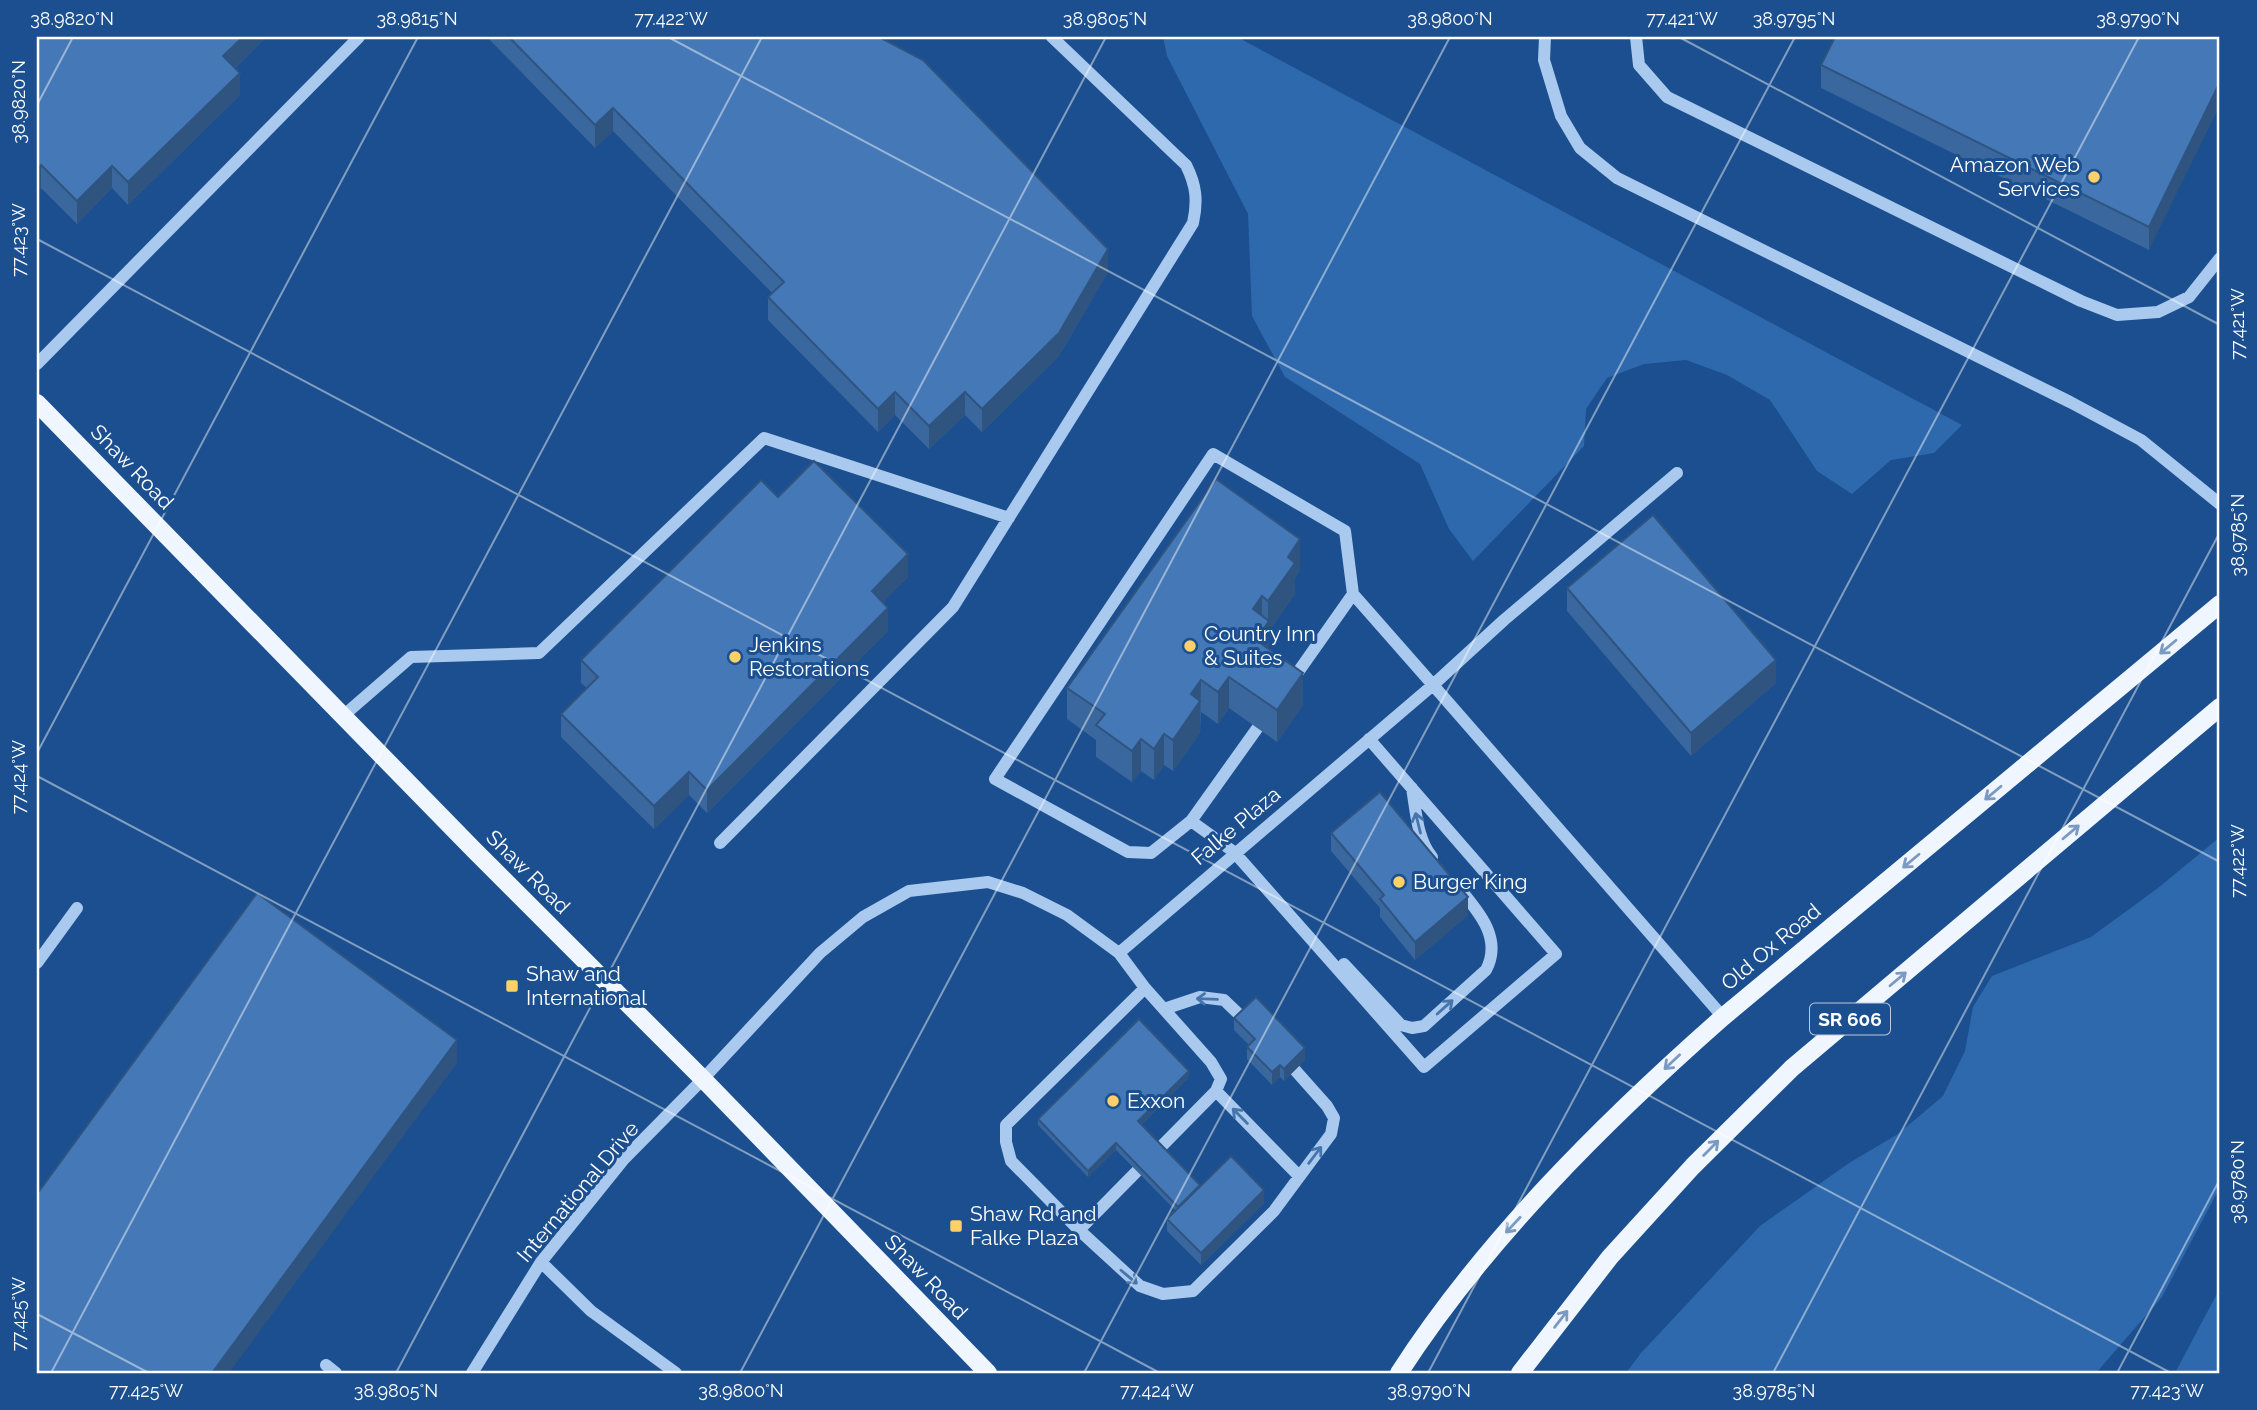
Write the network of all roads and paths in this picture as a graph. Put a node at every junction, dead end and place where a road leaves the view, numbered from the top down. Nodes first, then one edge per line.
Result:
1 (359, 37) edge
2 (1052, 37) edge
3 (1545, 37) edge
4 (1636, 37) edge
5 (2220, 258) edge
6 (37, 364) edge
7 (37, 403) edge
8 (1677, 472) dead end
9 (2220, 504) edge
10 (1009, 518) junction
11 (1353, 594) junction
12 (2220, 604) edge
13 (1433, 685) junction
14 (1280, 696) edge
15 (1272, 707) edge
16 (2220, 707) edge
17 (343, 716) junction
18 (1369, 739) junction
19 (1412, 788) junction
20 (1191, 821) junction
21 (720, 843) dead end
22 (1234, 852) junction
23 (77, 908) dead end
24 (1302, 929) junction
25 (1119, 953) junction
26 (37, 963) edge
27 (1145, 988) junction
28 (1164, 1009) junction
29 (1723, 1017) junction
30 (1245, 1020) edge
31 (1295, 1070) edge
32 (703, 1079) junction
33 (1216, 1091) junction
34 (1299, 1176) junction
35 (1079, 1230) junction
36 (541, 1262) junction
37 (326, 1365) dead end
38 (1399, 1371) edge
39 (336, 1373) edge
40 (472, 1373) edge
41 (676, 1373) edge
42 (988, 1373) edge
43 (1520, 1373) edge

1 - 6 street
2 - 10 street
3 - 9 street
4 - 5 street
7 - 17 main road, Shaw Road
8 - 13 street, Falke Plaza
10 - 17 street
10 - 21 street
11 - 13 street
11 - 14 street
11 - 20 street
12 -> 29 main road, Old Ox Road
13 - 18 street, Falke Plaza
13 - 29 street
15 - 20 street
43 -> 16 main road, SR 606
17 - 32 main road, Shaw Road
18 - 19 street
18 - 22 street, Falke Plaza
24 -> 19 street
19 - 24 street
20 - 22 street
22 - 24 street
22 - 25 street, Falke Plaza
23 - 26 street
25 - 27 street
25 - 32 street
27 - 28 street
27 - 35 street
30 -> 28 street
28 - 33 street
29 -> 38 main road, Old Ox Road
34 -> 31 street
32 - 36 street, International Drive
32 - 42 main road, Shaw Road
34 -> 33 street
33 - 35 street
35 -> 34 street
36 - 40 street, International Drive
36 - 41 street
37 - 39 street

